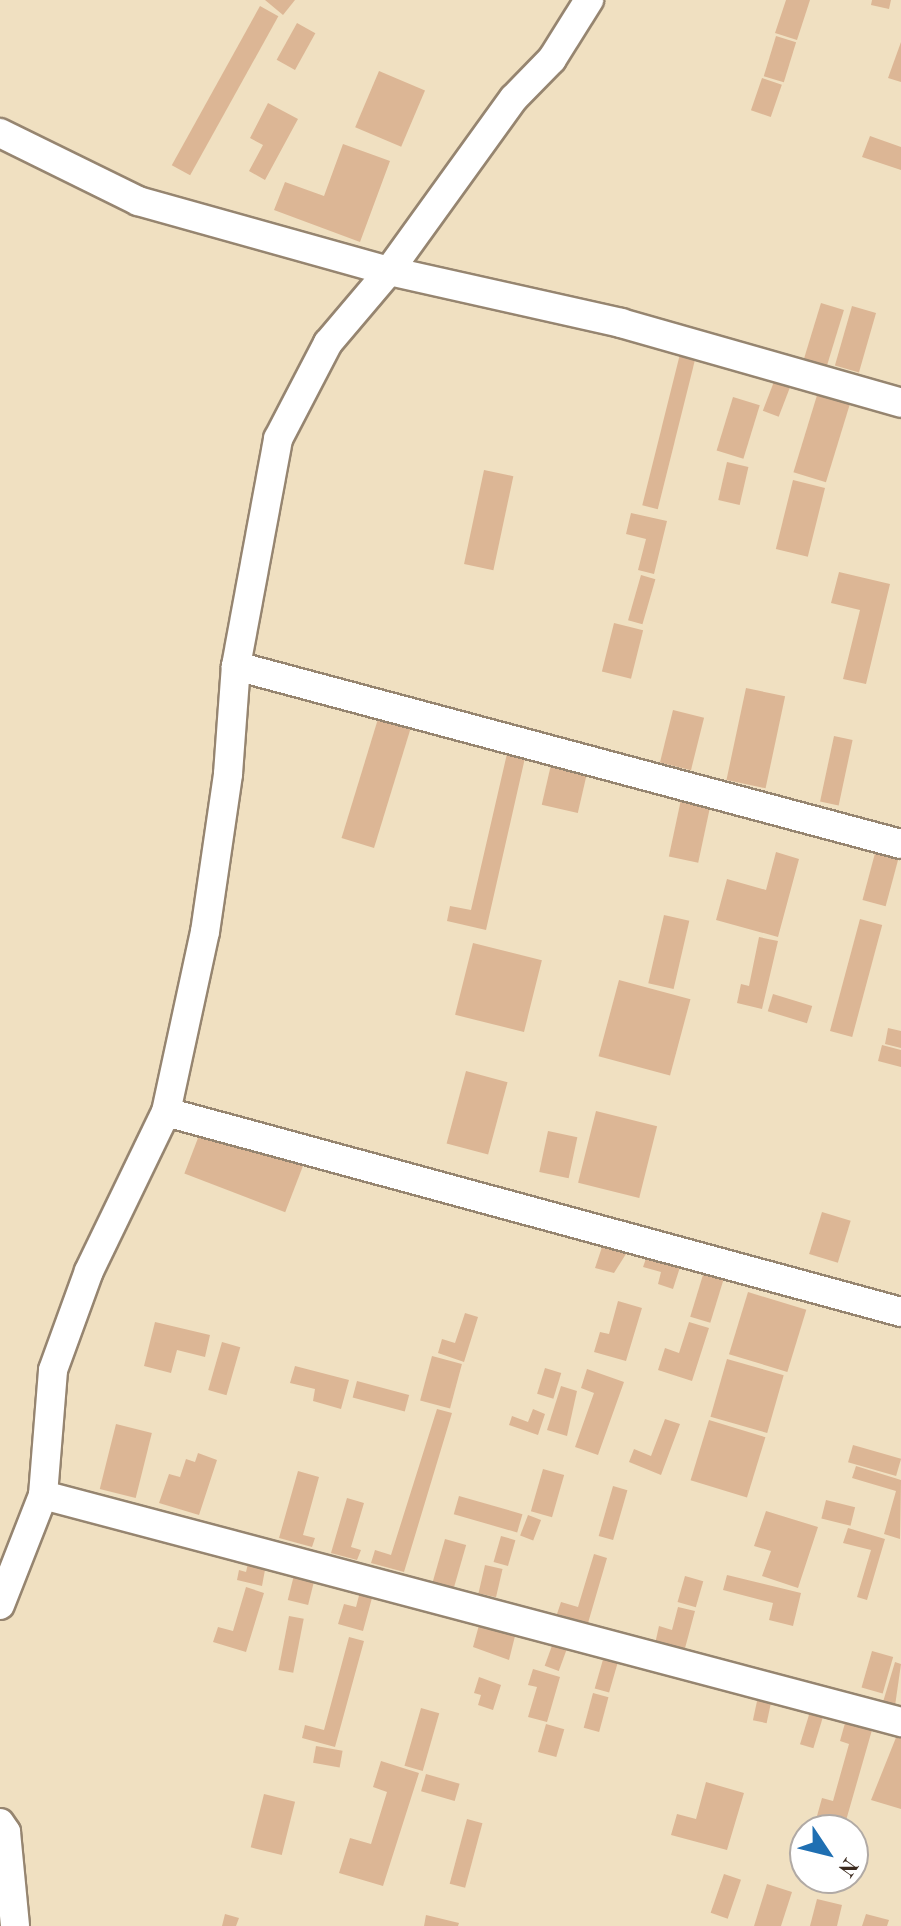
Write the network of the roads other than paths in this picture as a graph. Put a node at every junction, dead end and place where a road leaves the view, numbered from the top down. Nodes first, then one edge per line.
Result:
1 (589, 0) edge
2 (0, 133) edge
3 (389, 271) junction
4 (901, 403) edge
5 (236, 666) junction
6 (901, 844) edge
7 (166, 1112) junction
8 (901, 1312) edge
9 (43, 1495) junction
10 (0, 1605) edge
11 (901, 1722) edge
12 (0, 1823) edge
13 (15, 1926) edge

1 - 3 street
2 - 3 street
3 - 4 street
3 - 5 street
5 - 6 street
5 - 7 street
7 - 8 street
7 - 9 street
9 - 10 street
9 - 11 street
12 - 13 street

